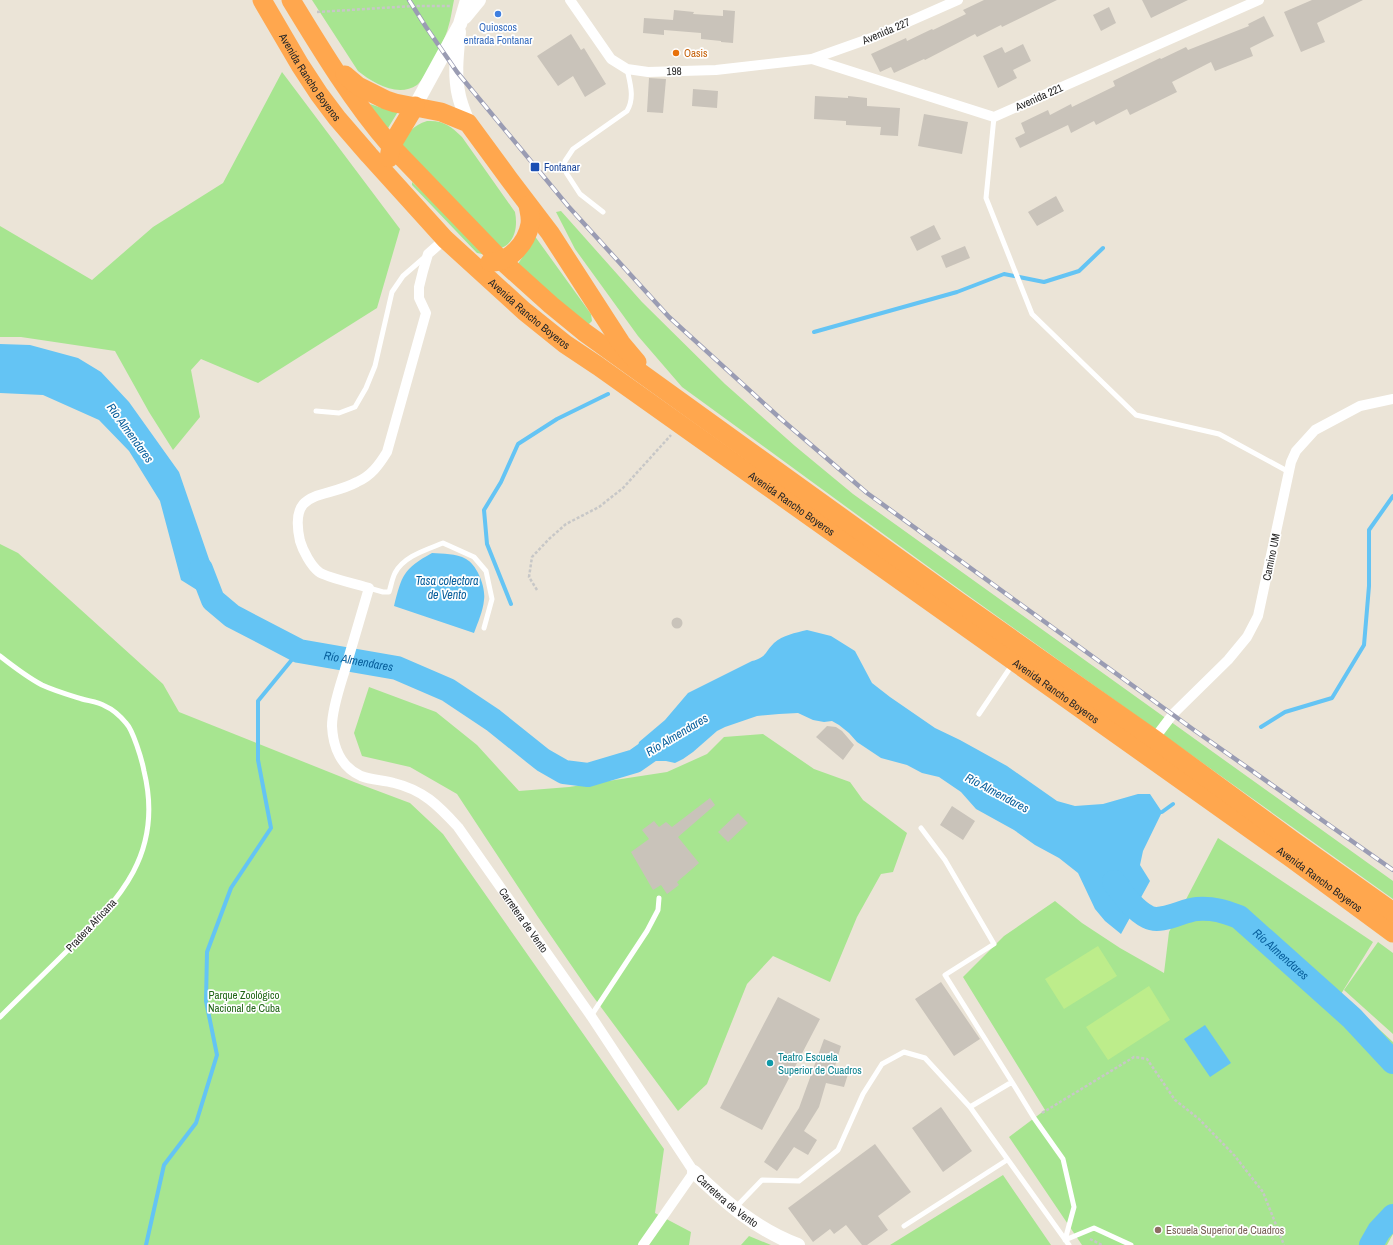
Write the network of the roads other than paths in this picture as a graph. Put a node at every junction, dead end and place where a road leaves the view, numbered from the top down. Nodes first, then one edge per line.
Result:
1 (262, 0) edge
2 (479, 0) edge
3 (570, 0) edge
4 (958, 0) edge
5 (1259, 0) edge
6 (467, 3) edge
7 (295, 6) edge
8 (460, 24) junction
9 (325, 55) junction
10 (812, 59) junction
11 (627, 69) junction
12 (415, 106) junction
13 (994, 117) junction
14 (468, 123) junction
15 (391, 146) junction
16 (391, 179) junction
17 (528, 205) junction
18 (603, 212) dead end
19 (451, 244) junction
20 (428, 254) junction
21 (501, 260) junction
22 (671, 395) junction
23 (1393, 398) edge
24 (316, 411) dead end
25 (1289, 472) junction
26 (369, 588) junction
27 (484, 628) dead end
28 (0, 656) edge
29 (1015, 661) junction
30 (979, 714) dead end
31 (1154, 739) junction
32 (921, 828) dead end
33 (660, 898) dead end
34 (1393, 912) edge
35 (1393, 933) edge
36 (591, 1016) junction
37 (0, 1017) edge
38 (1012, 1082) junction
39 (970, 1107) junction
40 (1007, 1160) junction
41 (694, 1172) junction
42 (734, 1209) junction
43 (904, 1226) dead end
44 (1067, 1243) edge
45 (643, 1245) edge
46 (798, 1245) edge
47 (1131, 1245) edge

1 - 16 highway, Avenida Rancho Boyeros
2 - 8 main road
3 - 11 street, 198
4 - 10 street, Avenida 227
5 - 13 street, Avenida 221
6 - 8 main road
7 - 9 highway, Avenida Rancho Boyeros
8 - 12 main road
8 - 14 main road
9 - 12 highway
9 - 15 highway, Avenida Rancho Boyeros
10 - 11 street, 198
10 - 13 street
11 - 18 lane
12 - 14 highway
12 - 15 highway
13 - 25 lane
14 - 17 highway
15 - 16 highway
15 - 21 highway, Avenida Rancho Boyeros
16 - 19 highway, Avenida Rancho Boyeros
17 - 21 highway
17 - 22 highway
19 - 20 street
19 - 21 highway
19 - 29 highway, Avenida Rancho Boyeros
20 - 24 lane
20 - 26 street
21 - 22 highway, Avenida Rancho Boyeros
22 - 31 highway, Avenida Rancho Boyeros
23 - 25 street, Camino UM
25 - 31 street, Camino UM
26 - 27 lane
26 - 36 street, Carretera de Vento
28 - 37 lane, Pradera Africana
29 - 30 lane
29 - 35 highway, Avenida Rancho Boyeros
31 - 34 highway, Avenida Rancho Boyeros
32 - 38 lane
33 - 36 lane
36 - 41 street, Carretera de Vento
38 - 39 lane
38 - 44 lane
39 - 40 lane
39 - 42 lane
40 - 43 lane
40 - 44 lane
41 - 42 main road, Carretera de Vento
41 - 45 street
42 - 46 main road, Carretera de Vento
44 - 47 lane

